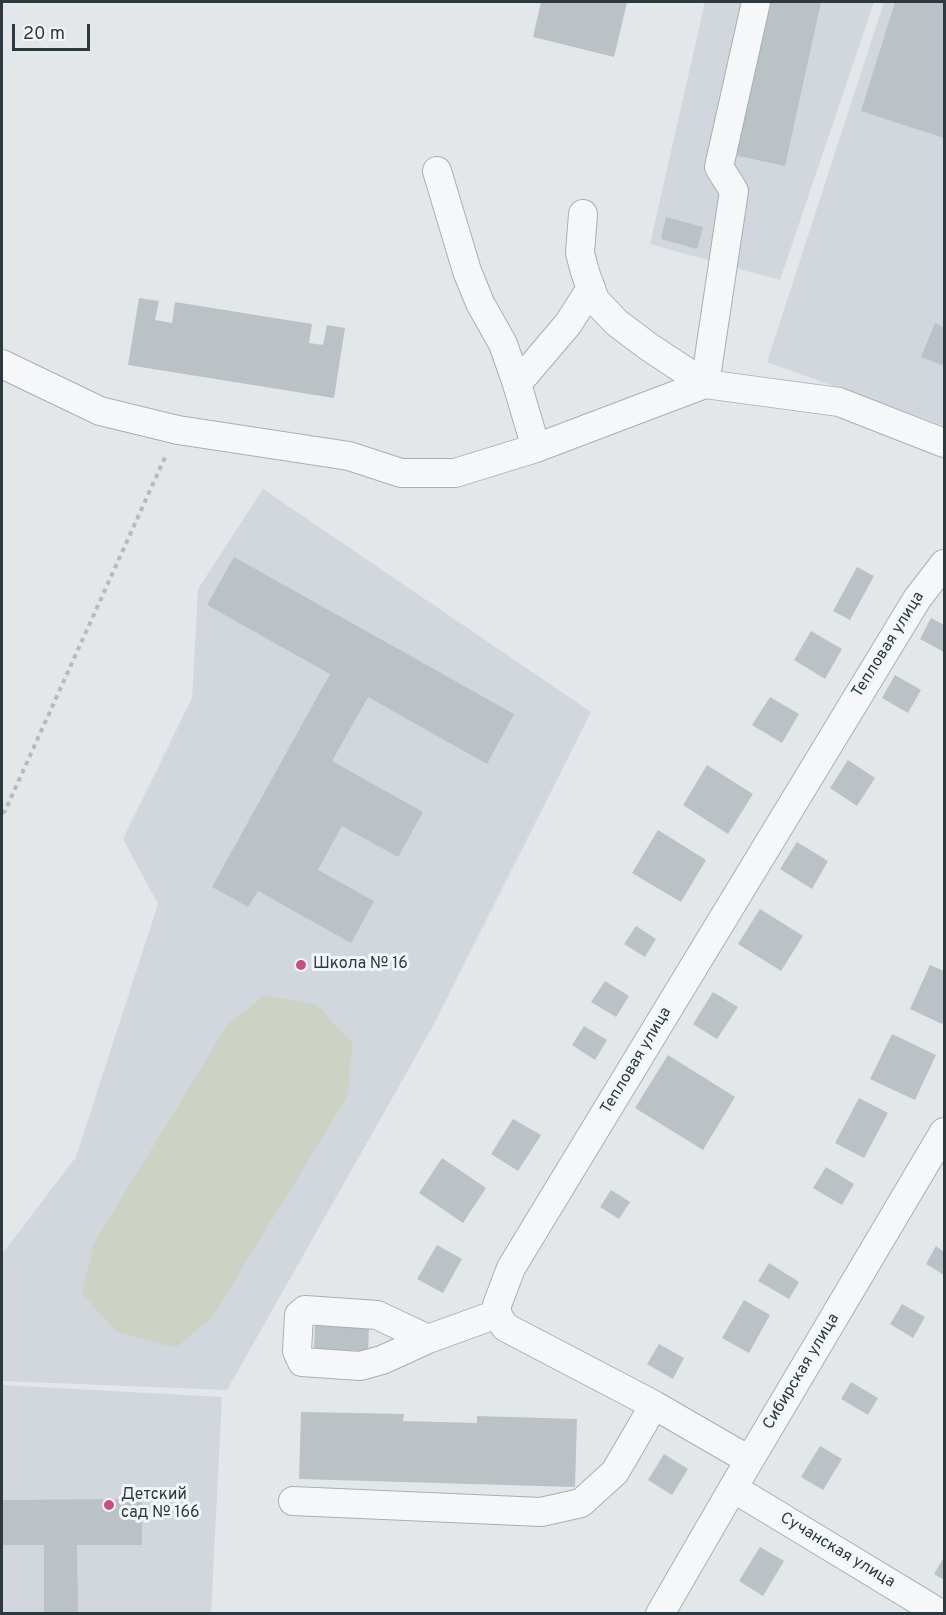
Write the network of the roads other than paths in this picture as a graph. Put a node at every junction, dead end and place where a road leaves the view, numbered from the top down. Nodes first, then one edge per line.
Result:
1 (756, 2) edge
2 (436, 171) dead end
3 (583, 214) dead end
4 (591, 288) junction
5 (2, 364) edge
6 (518, 384) junction
7 (705, 384) junction
8 (945, 443) edge
9 (536, 448) junction
10 (945, 564) edge
11 (945, 1132) edge
12 (497, 1314) junction
13 (428, 1339) dead end
14 (654, 1405) junction
15 (749, 1460) junction
16 (733, 1488) junction
17 (294, 1501) dead end
18 (660, 1614) edge
19 (941, 1614) edge

1 - 7 street
2 - 6 street
3 - 4 street
4 - 6 street
4 - 7 street
5 - 9 street
6 - 9 street
7 - 8 street
7 - 9 street
10 - 12 street, Тепловая улица
11 - 15 street, Сибирская улица
12 - 13 street
12 - 14 street
14 - 15 street
14 - 17 street
15 - 16 street, Сибирская улица
16 - 18 street, Сибирская улица
16 - 19 street, Сучанская улица

